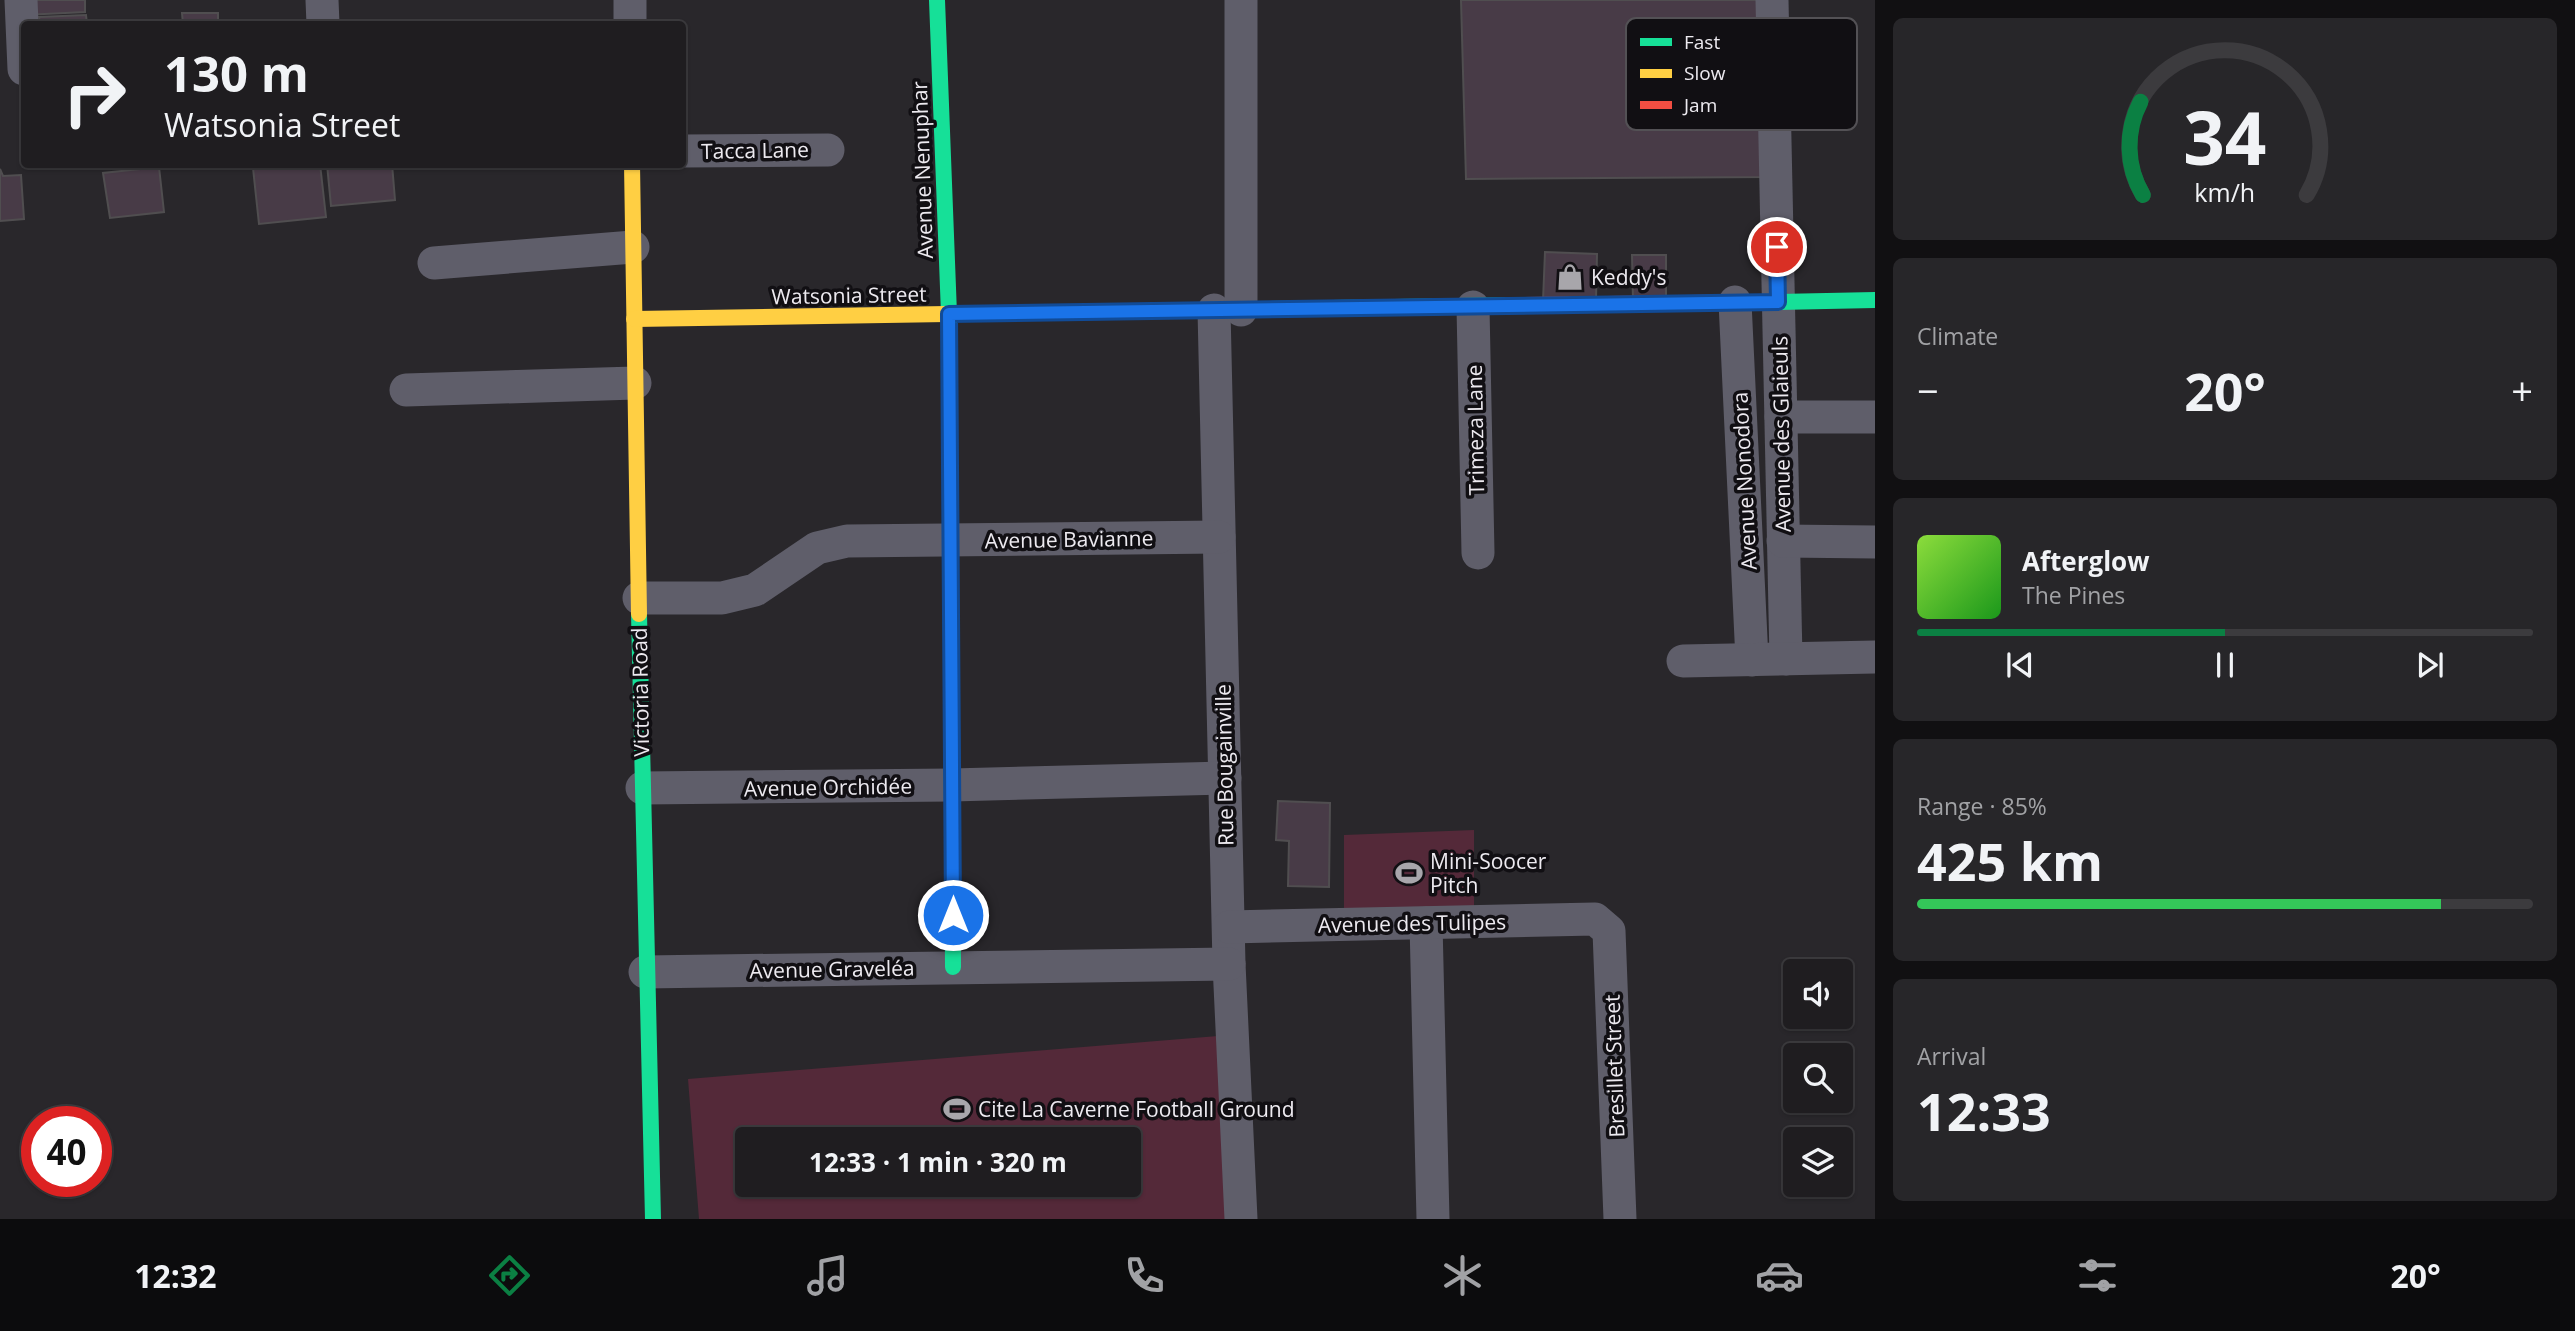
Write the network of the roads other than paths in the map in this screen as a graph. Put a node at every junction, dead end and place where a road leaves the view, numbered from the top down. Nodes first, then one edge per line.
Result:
1 (21, 0) edge
2 (322, 0) edge
3 (629, 0) edge
4 (937, 0) edge
5 (1241, 0) edge
6 (1772, 0) edge
7 (1772, 18) edge
8 (22, 21) edge
9 (323, 21) edge
10 (630, 21) edge
11 (1775, 130) edge
12 (828, 150) dead end
13 (686, 151) edge
14 (632, 168) edge
15 (633, 247) junction
16 (435, 263) dead end
17 (1875, 300) edge
18 (1735, 302) junction
19 (1778, 302) junction
20 (1473, 307) junction
21 (1227, 310) junction
22 (949, 314) junction
23 (634, 319) junction
24 (635, 383) junction
25 (406, 390) dead end
26 (1781, 417) junction
27 (1875, 417) edge
28 (1219, 537) junction
29 (950, 540) junction
30 (1783, 541) junction
31 (1875, 542) edge
32 (1478, 553) dead end
33 (639, 598) junction
34 (1875, 657) edge
35 (1786, 659) junction
36 (1752, 660) junction
37 (1683, 661) dead end
38 (1225, 778) junction
39 (952, 785) junction
40 (642, 788) junction
41 (1595, 919) joint
42 (1426, 923) junction
43 (1229, 927) junction
44 (1229, 964) junction
45 (953, 967) junction
46 (645, 972) junction
47 (653, 1219) edge
48 (1241, 1219) edge
49 (1433, 1219) edge
50 (1620, 1219) edge

1 - 8 street
2 - 9 street
3 - 10 street
4 - 22 street, Avenue Nenuphar
5 - 21 street, Rue Bougainville
6 - 7 street, Avenue des Glaieuls
11 - 19 street, Avenue des Glaieuls
12 - 13 street, Tacca Lane
14 - 15 street, Victoria Road
15 - 16 street
15 - 23 street, Victoria Road
17 - 19 street, Watsonia Street
18 - 19 street, Watsonia Street
18 - 20 street, Watsonia Street
18 - 36 street, Avenue Nonodora
19 - 26 street, Avenue des Glaieuls
20 - 21 street, Watsonia Street
20 - 32 street, Trimeza Lane
21 - 22 street, Watsonia Street
21 - 28 street, Rue Bougainville
22 - 23 street, Watsonia Street
22 - 29 street, Avenue Nenuphar
23 - 24 street, Victoria Road
24 - 25 street
24 - 33 street, Victoria Road
26 - 27 street
26 - 30 street, Avenue des Glaieuls
28 - 29 street, Avenue Bavianne
28 - 38 street, Rue Bougainville
29 - 33 street, Avenue Bavianne
29 - 39 street, Avenue Nenuphar
30 - 31 street
30 - 35 street, Avenue des Glaieuls
33 - 40 street, Victoria Road
34 - 35 street
35 - 36 street
36 - 37 street
38 - 39 street, Avenue Orchidée
38 - 43 street, Rue Bougainville
39 - 40 street, Avenue Orchidée
39 - 45 street, Avenue Nenuphar
40 - 46 street, Victoria Road
41 - 42 street, Avenue des Tulipes
41 - 50 street, Bresillet Street
42 - 43 street, Avenue des Tulipes
42 - 49 street
43 - 44 street, Rue Bougainville
44 - 45 street, Avenue Graveléa
44 - 48 street, Rue Bougainville
45 - 46 street, Avenue Graveléa
46 - 47 street, Victoria Road

